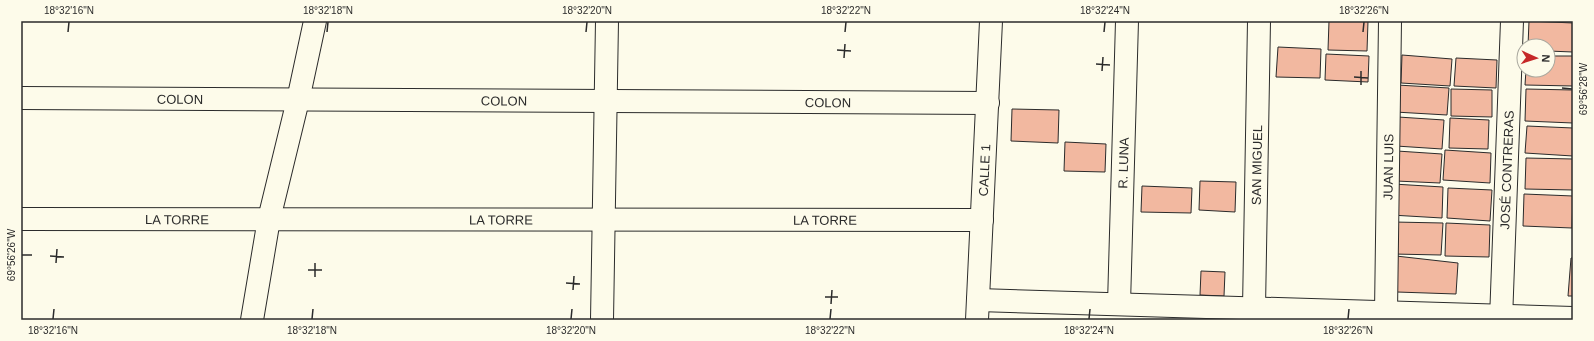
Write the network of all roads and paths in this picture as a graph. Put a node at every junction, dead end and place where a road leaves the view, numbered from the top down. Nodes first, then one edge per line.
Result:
1 (315, 21) edge
2 (607, 21) edge
3 (991, 21) edge
4 (1127, 21) edge
5 (1259, 21) edge
6 (1390, 21) edge
7 (1512, 21) edge
8 (21, 98) edge
9 (298, 100) junction
10 (606, 101) junction
11 (988, 103) junction
12 (21, 219) edge
13 (269, 219) junction
14 (604, 220) junction
15 (982, 220) junction
16 (1119, 304) junction
17 (1254, 308) junction
18 (978, 310) edge
19 (1386, 312) junction
20 (1501, 318) edge
21 (1573, 318) edge
22 (252, 320) edge
23 (602, 320) edge

1 - 9 street
2 - 10 street
3 - 11 street, CALLE 1
4 - 16 street, R. LUNA
5 - 17 street, SAN MIGUEL
6 - 19 street, JUAN LUIS
7 - 20 street, JOSÉ CONTRERAS
8 - 9 street, COLON
9 - 10 street, COLON
9 - 13 street
10 - 11 street, COLON
10 - 14 street
11 - 15 street, CALLE 1
12 - 13 street, LA TORRE
13 - 14 street, LA TORRE
13 - 22 street
14 - 15 street, LA TORRE
14 - 23 street
15 - 18 street, CALLE 1
16 - 17 street
16 - 18 street
17 - 19 street
19 - 20 street
20 - 21 street

